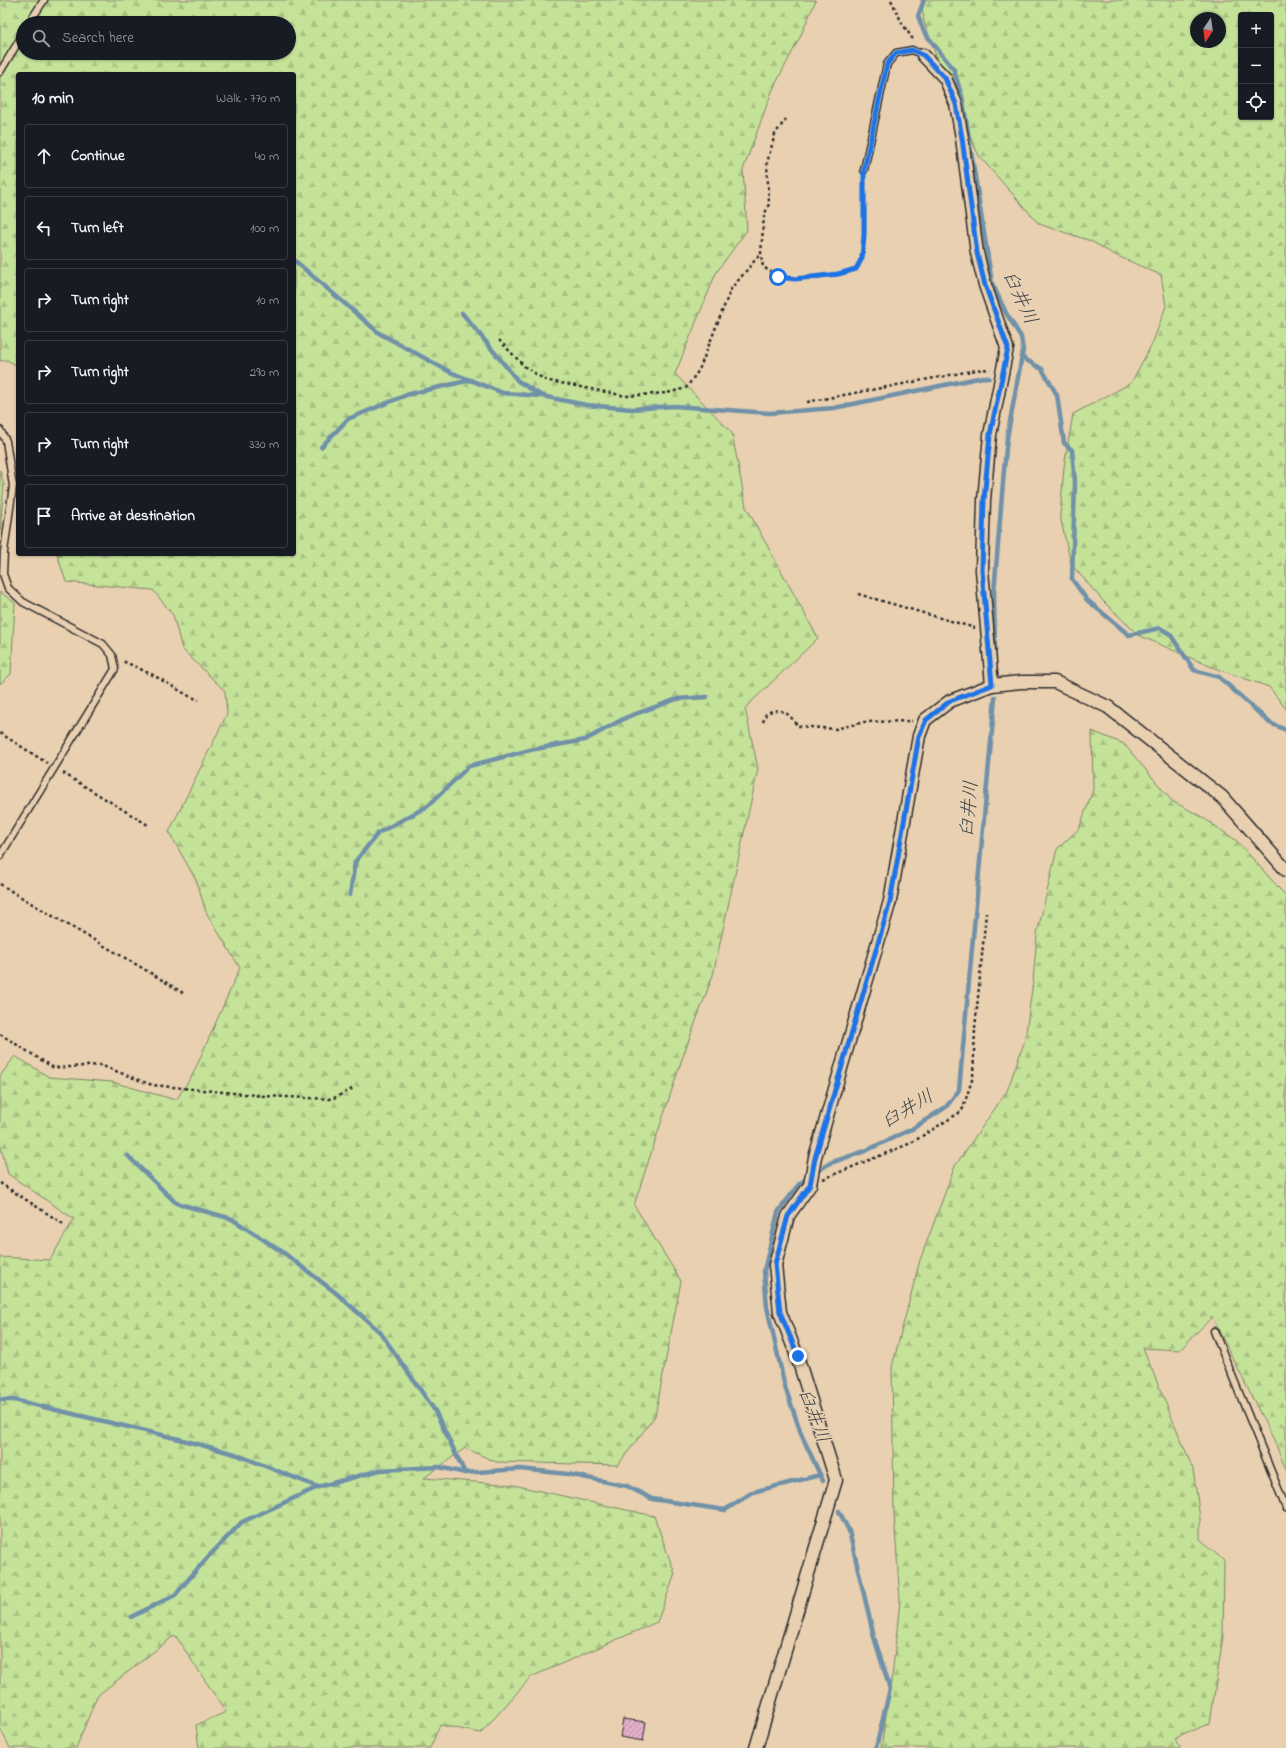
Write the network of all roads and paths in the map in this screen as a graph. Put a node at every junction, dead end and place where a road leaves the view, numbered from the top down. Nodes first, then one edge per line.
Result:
1 (44, 0) edge
2 (891, 0) edge
3 (34, 16) edge
4 (16, 46) edge
5 (923, 55) junction
6 (0, 72) edge
7 (786, 119) dead end
8 (864, 170) joint
9 (761, 253) junction
10 (499, 340) dead end
11 (1003, 373) junction
12 (807, 402) dead end
13 (0, 430) edge
14 (858, 594) dead end
15 (987, 631) junction
16 (115, 669) junction
17 (992, 685) junction
18 (199, 700) dead end
19 (764, 722) dead end
20 (922, 728) junction
21 (0, 733) edge
22 (54, 768) junction
23 (148, 825) dead end
24 (0, 856) edge
25 (1286, 870) edge
26 (0, 884) edge
27 (986, 913) dead end
28 (184, 993) dead end
29 (0, 1034) edge
30 (354, 1088) dead end
31 (0, 1183) edge
32 (810, 1185) junction
33 (65, 1225) dead end
34 (1214, 1331) dead end
35 (1286, 1508) edge
36 (756, 1748) edge

1 - 3 lane
2 - 5 path
4 - 6 lane
5 - 8 lane
5 - 11 street
7 - 9 path
8 - 9 path
9 - 10 path
11 - 12 path
11 - 15 street
13 - 16 lane
14 - 15 path
15 - 17 street
16 - 18 path
16 - 22 lane
17 - 20 street
17 - 25 street
19 - 20 path
20 - 32 street
21 - 22 path
22 - 23 path
22 - 24 lane
26 - 28 path
27 - 32 path
29 - 30 path
31 - 33 path
32 - 36 street
34 - 35 lane

